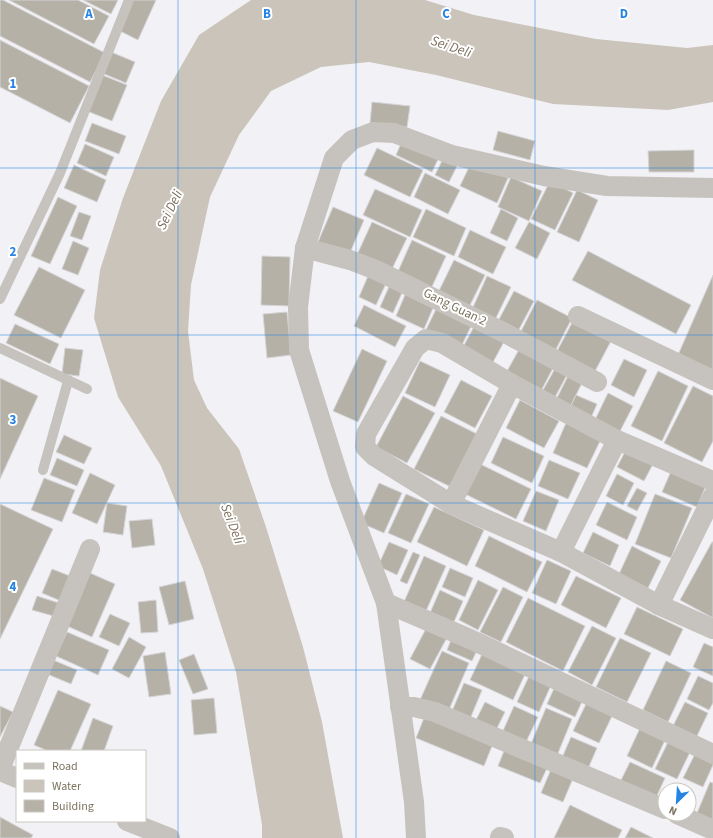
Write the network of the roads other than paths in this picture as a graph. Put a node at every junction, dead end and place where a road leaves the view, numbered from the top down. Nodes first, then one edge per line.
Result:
1 (129, 0) edge
2 (713, 188) edge
3 (306, 248) junction
4 (0, 299) edge
5 (578, 316) dead end
6 (0, 348) edge
7 (713, 380) edge
8 (68, 381) junction
9 (597, 382) dead end
10 (512, 384) junction
11 (87, 389) dead end
12 (617, 440) junction
13 (43, 470) dead end
14 (713, 481) edge
15 (713, 496) edge
16 (451, 504) junction
17 (90, 549) dead end
18 (561, 552) junction
19 (386, 603) junction
20 (659, 605) junction
21 (713, 629) edge
22 (400, 707) junction
23 (713, 754) edge
24 (0, 770) edge
25 (16, 778) edge
26 (657, 806) edge
27 (130, 822) edge
28 (695, 822) edge
29 (713, 830) edge
30 (170, 838) edge
31 (416, 838) edge

1 - 4 lane
2 - 3 street
3 - 9 street, Gang Guan 2
3 - 19 street
5 - 7 street
6 - 8 lane
8 - 11 lane
8 - 13 lane
10 - 12 street
10 - 16 street
10 - 16 street
12 - 14 street
12 - 18 street
15 - 20 street
16 - 18 street
17 - 24 street
18 - 20 street
19 - 22 street
19 - 23 street
20 - 21 street
22 - 26 street
22 - 31 street
24 - 25 street
27 - 30 street
28 - 29 street

